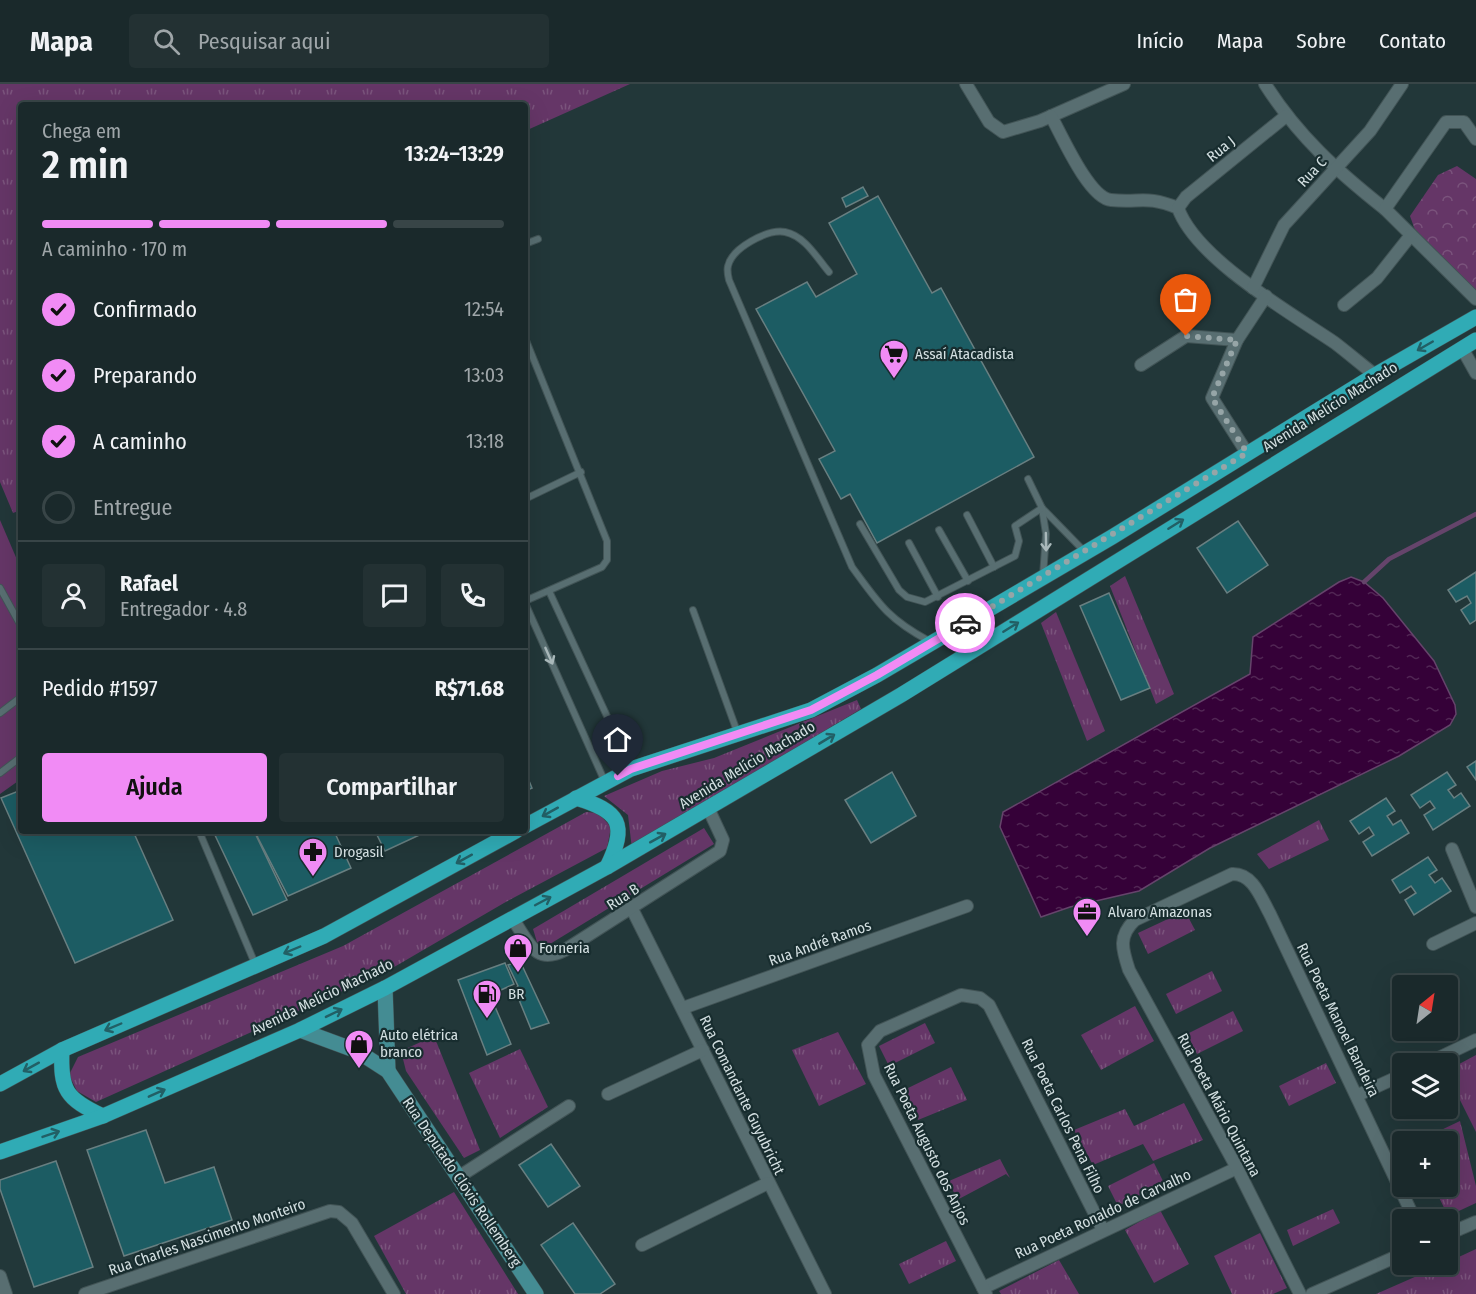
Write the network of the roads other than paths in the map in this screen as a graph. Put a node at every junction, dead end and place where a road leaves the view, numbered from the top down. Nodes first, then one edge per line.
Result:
1 (966, 84) edge
2 (1124, 84) edge
3 (1265, 84) edge
4 (1402, 84) edge
5 (1051, 116) junction
6 (1286, 116) junction
7 (1476, 139) edge
8 (1335, 170) junction
9 (1178, 208) junction
10 (1385, 209) junction
11 (1411, 235) junction
12 (538, 239) dead end
13 (528, 243) edge
14 (829, 272) dead end
15 (1253, 288) junction
16 (1266, 296) junction
17 (1476, 299) edge
18 (1344, 305) dead end
19 (1476, 317) edge
20 (1476, 339) edge
21 (1237, 340) junction
22 (528, 345) edge
23 (1462, 348) junction
24 (1141, 364) dead end
25 (1476, 373) edge
26 (1375, 375) junction
27 (1247, 453) junction
28 (581, 472) junction
29 (1028, 479) dead end
30 (528, 498) edge
31 (1042, 508) junction
32 (967, 515) dead end
33 (860, 524) dead end
34 (939, 530) dead end
35 (909, 543) dead end
36 (1085, 552) junction
37 (994, 567) junction
38 (1043, 577) junction
39 (968, 581) junction
40 (0, 588) edge
41 (549, 591) junction
42 (938, 597) junction
43 (528, 601) edge
44 (528, 609) edge
45 (693, 610) dead end
46 (18, 621) edge
47 (932, 642) junction
48 (18, 699) edge
49 (0, 713) edge
50 (738, 734) junction
51 (18, 760) edge
52 (631, 769) junction
53 (0, 773) edge
54 (605, 782) junction
55 (576, 798) junction
56 (709, 810) junction
57 (528, 824) edge
58 (200, 834) edge
59 (511, 834) edge
60 (1452, 849) dead end
61 (608, 867) junction
62 (1239, 874) joint
63 (967, 906) dead end
64 (1476, 907) edge
65 (632, 909) junction
66 (512, 918) junction
67 (1476, 924) edge
68 (1433, 944) dead end
69 (256, 966) junction
70 (386, 988) junction
71 (683, 1008) junction
72 (997, 1017) joint
73 (300, 1029) junction
74 (1476, 1040) edge
75 (62, 1050) junction
76 (703, 1050) junction
77 (1449, 1053) edge
78 (388, 1071) junction
79 (1392, 1080) edge
80 (0, 1084) edge
81 (608, 1094) dead end
82 (1358, 1095) junction
83 (569, 1106) dead end
84 (103, 1116) junction
85 (0, 1152) edge
86 (1237, 1168) junction
87 (460, 1176) junction
88 (768, 1183) junction
89 (1410, 1209) edge
90 (1476, 1222) edge
91 (1103, 1230) junction
92 (1458, 1230) edge
93 (642, 1245) dead end
94 (1392, 1258) edge
95 (1, 1280) edge
96 (984, 1291) edge
97 (6, 1294) edge
98 (85, 1294) edge
99 (394, 1294) edge
100 (536, 1294) edge
101 (825, 1294) edge
102 (1300, 1294) edge
103 (1312, 1294) edge

1 - 5 street
2 - 5 street
3 - 6 street
4 - 8 street, Rua C
5 - 9 street
6 - 8 street
6 - 9 street, Rua J
7 - 10 street
8 - 10 street
8 - 15 street, Rua C
9 - 15 street
10 - 11 street
11 - 17 street
11 - 18 street
12 - 13 lane
14 - 47 lane
15 - 16 street
16 - 21 street
16 - 26 street
19 -> 26 main road, Avenida Melício Machado
20 - 23 main road, Avenida Melício Machado
21 - 24 street
21 - 27 street
22 - 28 lane
23 - 25 street
56 -> 23 main road, Avenida Melício Machado
26 - 27 main road, Avenida Melício Machado
27 - 36 main road, Avenida Melício Machado
28 - 30 lane
28 - 41 lane
29 - 31 lane
31 - 36 lane
31 - 37 lane
31 -> 38 lane
32 - 37 lane
33 - 42 lane
34 - 39 lane
35 - 42 lane
36 - 38 main road, Avenida Melício Machado
37 - 39 lane
38 - 47 main road, Avenida Melício Machado
39 - 42 lane
40 - 46 lane
41 - 43 lane
41 - 52 lane
44 -> 54 lane
45 - 50 lane
47 - 50 main road, Avenida Melício Machado
48 - 49 lane
50 - 52 main road, Avenida Melício Machado
51 - 53 lane
52 - 54 main road, Avenida Melício Machado
54 - 55 main road, Avenida Melício Machado
55 -> 57 main road, Avenida Melício Machado
55 - 61 main road
61 -> 56 main road, Avenida Melício Machado
56 - 65 street, Rua B
58 - 69 lane
59 -> 69 main road
60 - 64 street
66 -> 61 main road, Avenida Melício Machado
62 - 82 street, Rua Poeta Manoel Bandeira
62 - 86 street, Rua Poeta Mário Quintana
63 - 71 street, Rua André Ramos
65 - 66 street, Rua B
65 - 71 street, Rua Comandante Guyubricht
66 - 70 main road, Avenida Melício Machado
67 - 68 street
69 -> 75 main road
73 -> 70 main road, Avenida Melício Machado
70 - 78 street
71 - 76 street, Rua Comandante Guyubricht
72 - 91 street, Rua Poeta Carlos Pena Filho
72 - 96 street, Rua Poeta Augusto dos Anjos
73 - 78 street, Rua Deputado Clóvis Rollemberg
84 -> 73 main road, Avenida Melício Machado
74 - 77 street
75 -> 80 main road
75 - 84 main road
76 - 81 street
76 - 88 street, Rua Comandante Guyubricht
78 - 87 street, Rua Deputado Clóvis Rollemberg
79 - 82 street
82 - 89 street, Rua Poeta Manoel Bandeira
83 - 87 street
85 -> 84 main road, Avenida Melício Machado
86 - 91 street, Rua Poeta Ronaldo de Carvalho
86 - 102 street, Rua Poeta Mário Quintana
87 - 100 street, Rua Deputado Clóvis Rollemberg
88 - 93 street
88 - 101 street, Rua Comandante Guyubricht
90 - 92 street
91 - 96 street, Rua Poeta Ronaldo de Carvalho
94 - 103 street
95 - 97 street
98 - 99 street, Rua Charles Nascimento Monteiro

